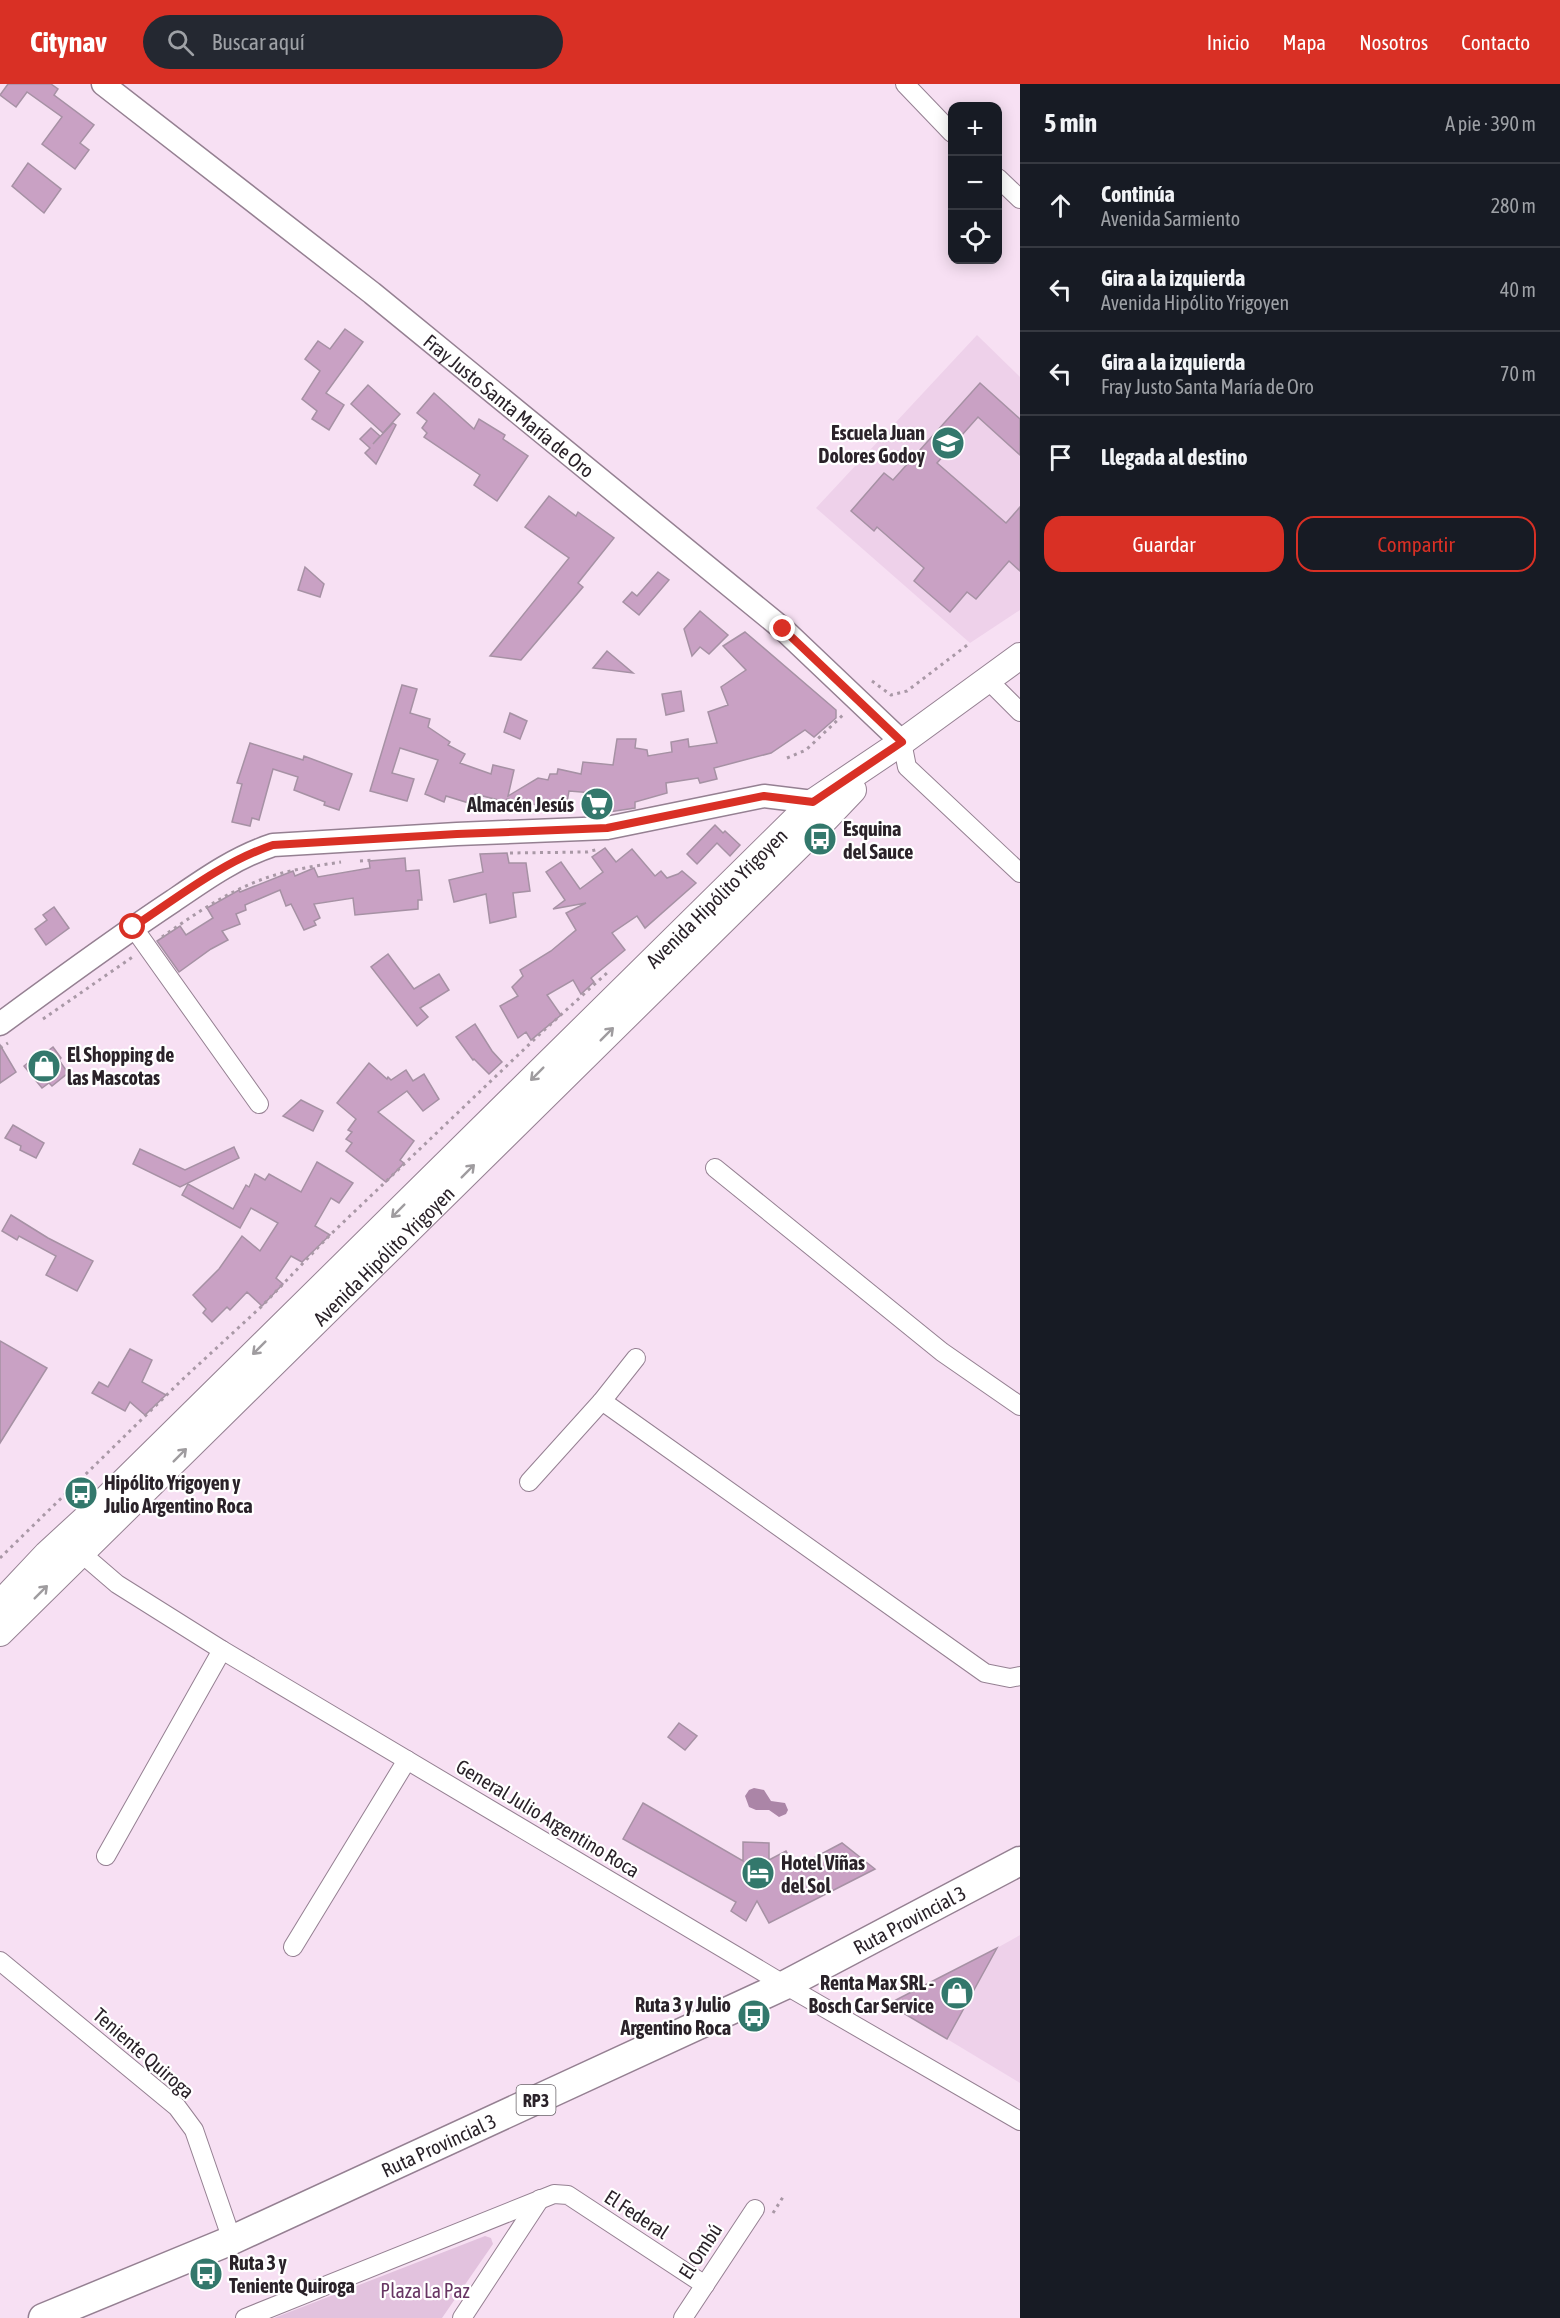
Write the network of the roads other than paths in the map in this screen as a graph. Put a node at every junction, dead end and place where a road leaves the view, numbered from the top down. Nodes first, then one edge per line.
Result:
1 (103, 84) edge
2 (905, 84) edge
3 (948, 129) edge
4 (1002, 182) edge
5 (1020, 199) edge
6 (1020, 656) edge
7 (987, 679) junction
8 (1020, 712) edge
9 (902, 742) junction
10 (822, 807) junction
11 (1020, 873) edge
12 (133, 927) junction
13 (5, 1033) edge
14 (259, 1104) dead end
15 (716, 1168) dead end
16 (636, 1358) dead end
17 (602, 1401) junction
18 (1020, 1406) edge
19 (529, 1482) dead end
20 (72, 1545) junction
21 (0, 1604) edge
22 (0, 1634) edge
23 (222, 1650) junction
24 (1020, 1676) edge
25 (407, 1760) junction
26 (106, 1856) dead end
27 (1020, 1861) edge
28 (293, 1947) dead end
29 (0, 1961) edge
30 (785, 1985) junction
31 (1020, 2121) edge
32 (540, 2199) junction
33 (755, 2209) dead end
34 (232, 2240) junction
35 (705, 2286) junction
36 (43, 2318) edge
37 (245, 2318) edge
38 (462, 2318) edge
39 (683, 2318) edge

1 - 9 street, Fray Justo Santa María de Oro
2 - 3 street
4 - 5 street
6 - 7 main road, Avenida Hipólito Yrigoyen
7 - 8 street
7 - 9 main road, Avenida Hipólito Yrigoyen
9 - 10 main road, Avenida Hipólito Yrigoyen
9 - 11 street
10 - 12 street
10 - 20 main road, Avenida Hipólito Yrigoyen
12 - 13 street
12 - 14 street
15 - 18 street
16 - 17 street
17 - 19 street
17 - 24 street
20 - 21 main road, Avenida Hipólito Yrigoyen
22 -> 20 main road, Avenida Hipólito Yrigoyen
20 - 23 street, General Julio Argentino Roca
23 - 25 street, General Julio Argentino Roca
23 - 26 street
25 - 28 street
25 - 30 street, General Julio Argentino Roca
27 - 30 main road, Ruta Provincial 3 / RP3
29 - 34 street, Teniente Quiroga
30 - 31 street, General Julio Argentino Roca
30 - 34 main road, Ruta Provincial 3 / RP3
32 - 35 street, El Federal
32 - 37 street, El Federal
32 - 38 street
33 - 35 street, El Ombú
34 - 36 main road, Ruta Provincial 3 / RP3
35 - 39 street, El Ombú

